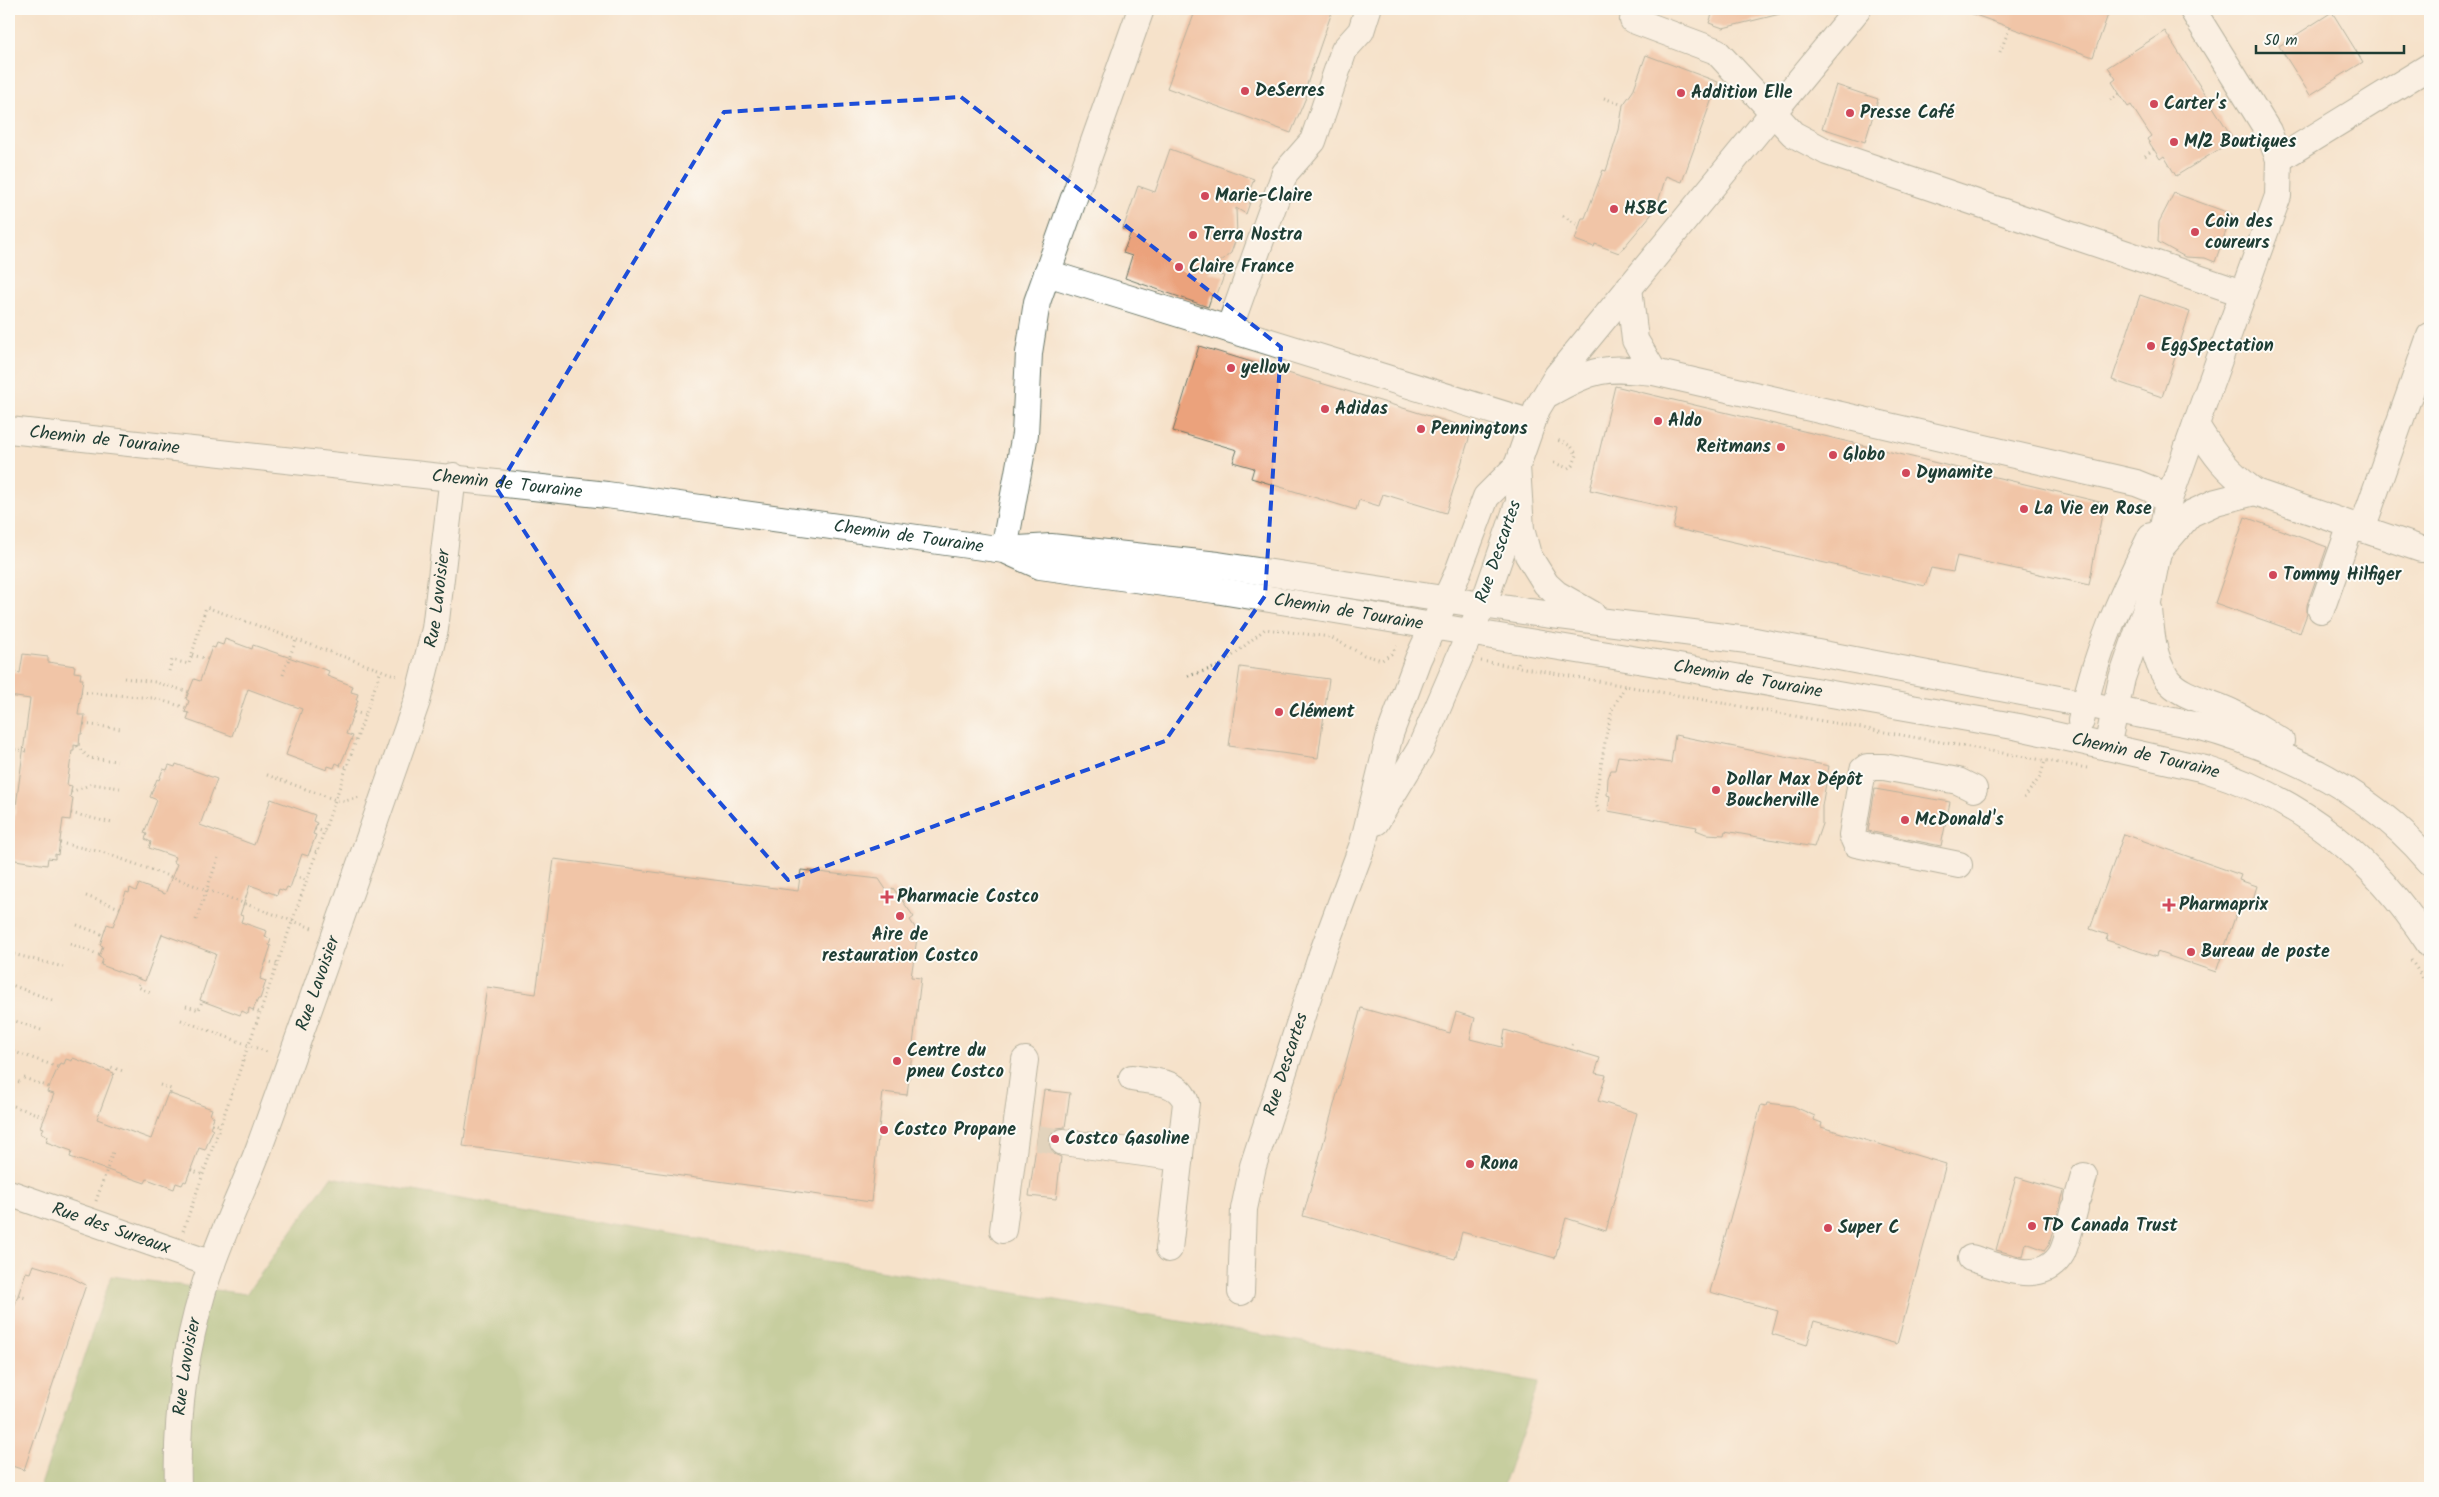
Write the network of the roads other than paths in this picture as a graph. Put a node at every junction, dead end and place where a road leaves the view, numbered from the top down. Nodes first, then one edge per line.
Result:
1 (1141, 9) edge
2 (1368, 9) edge
3 (1858, 9) edge
4 (2192, 9) edge
5 (1633, 20) dead end
6 (2430, 66) edge
7 (1771, 112) junction
8 (2279, 159) junction
9 (1048, 273) junction
10 (1629, 287) junction
11 (2242, 293) junction
12 (1228, 329) junction
13 (2430, 336) edge
14 (1654, 372) junction
15 (1545, 395) junction
16 (1532, 424) junction
17 (2196, 425) junction
18 (9, 430) edge
19 (1517, 466) junction
20 (453, 476) junction
21 (2255, 492) junction
22 (1519, 500) junction
23 (2168, 502) junction
24 (2356, 527) junction
25 (2430, 549) edge
26 (1004, 550) junction
27 (2157, 553) junction
28 (1446, 600) junction
29 (2148, 602) junction
30 (1481, 605) junction
31 (2321, 610) dead end
32 (1606, 622) junction
33 (1433, 627) junction
34 (1469, 633) junction
35 (2085, 703) junction
36 (2114, 709) junction
37 (2078, 739) junction
38 (2107, 747) junction
39 (1974, 789) dead end
40 (2354, 794) junction
41 (1362, 844) junction
42 (2430, 862) edge
43 (1959, 865) dead end
44 (2419, 950) edge
45 (1025, 1060) dead end
46 (1132, 1078) dead end
47 (1063, 1142) tunnel mouth
48 (1180, 1158) junction
49 (9, 1193) edge
50 (2079, 1194) dead end
51 (1003, 1230) dead end
52 (1169, 1250) dead end
53 (1971, 1258) dead end
54 (212, 1264) junction
55 (1241, 1292) dead end
56 (178, 1488) edge

1 - 9 street
2 - 12 street
3 - 7 street
4 - 8 street
5 - 7 street
6 - 8 street
7 - 10 street
7 - 11 street
8 - 11 street
9 - 12 street
9 - 26 street
10 - 14 street
10 - 15 street
11 - 17 street
12 - 16 street
13 - 24 street
14 - 15 street
14 - 23 street
15 - 16 street
16 - 19 street
17 - 21 street
17 - 23 street
18 - 20 street, Chemin de Touraine
19 - 22 street, Rue Descartes
19 - 28 street, Rue Descartes
20 - 26 street, Chemin de Touraine
20 - 54 street, Rue Lavoisier
21 - 24 street
21 - 27 street
22 - 30 street, Rue Descartes
22 - 32 street
23 - 27 street
23 - 35 street
24 - 25 street
24 - 31 street
26 - 28 street, Chemin de Touraine
26 - 33 street, Chemin de Touraine
27 - 29 street
28 - 30 street, Chemin de Touraine
28 - 33 street, Rue Descartes
29 - 36 street
29 - 40 street
30 - 32 street, Chemin de Touraine
30 - 34 street, Rue Descartes
32 - 35 street, Chemin de Touraine
33 - 34 street, Chemin de Touraine
33 - 41 street, Rue Descartes
34 - 37 street, Chemin de Touraine
34 - 41 street, Rue Descartes
35 - 36 street, Chemin de Touraine
35 - 37 street
36 - 38 street
36 - 40 street, Chemin de Touraine
37 - 38 street, Chemin de Touraine
38 - 44 street, Chemin de Touraine
39 - 43 street
40 - 42 street, Chemin de Touraine
41 - 55 street, Rue Descartes
45 - 51 street
46 - 48 street
47 - 48 street
48 - 52 street
49 - 54 street, Rue des Sureaux
50 - 53 street
54 - 56 street, Rue Lavoisier

